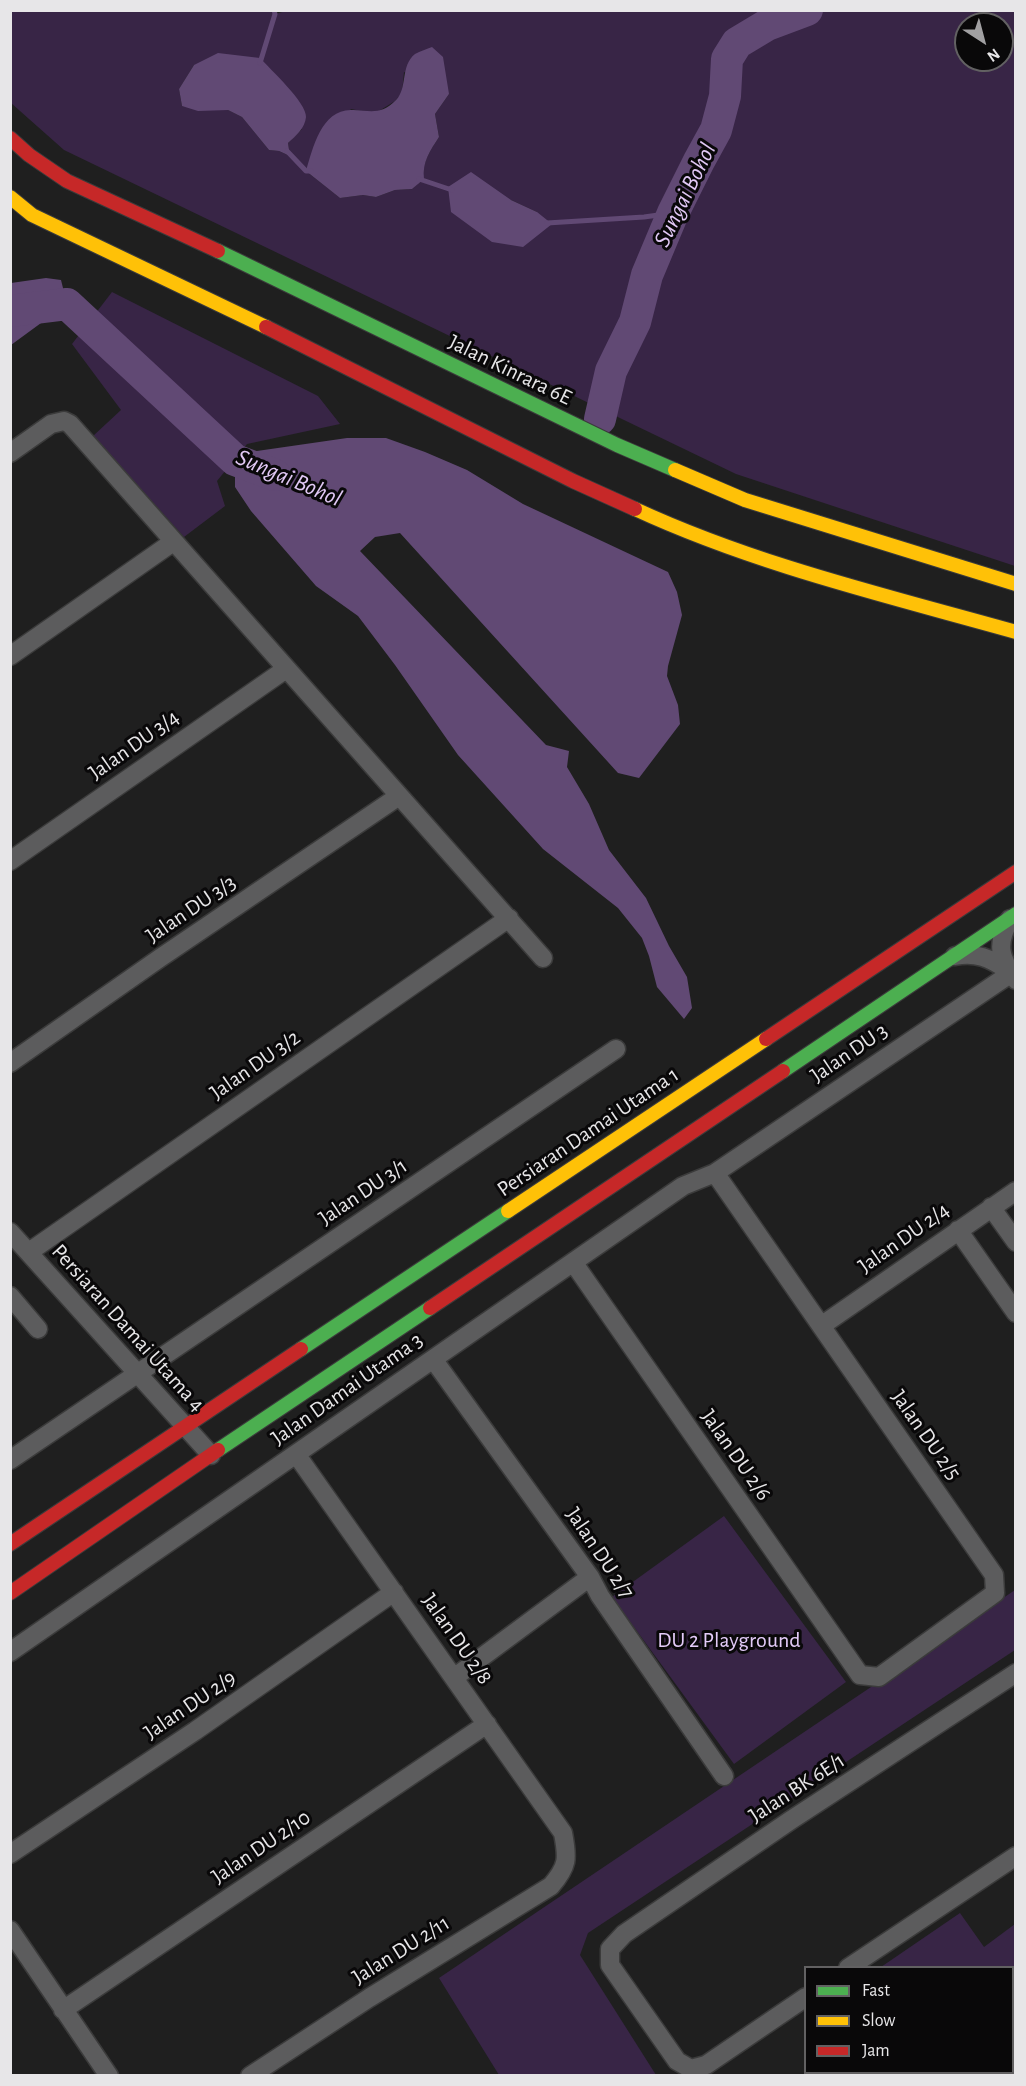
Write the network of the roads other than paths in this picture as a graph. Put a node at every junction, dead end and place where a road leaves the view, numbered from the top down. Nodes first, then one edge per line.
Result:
1 (10, 138) edge
2 (10, 197) edge
3 (10, 453) edge
4 (173, 542) junction
5 (1016, 584) edge
6 (1016, 632) edge
7 (10, 656) edge
8 (286, 669) junction
9 (399, 796) junction
10 (10, 861) edge
11 (1016, 872) edge
12 (1013, 915) edge
13 (509, 918) junction
14 (952, 957) junction
15 (543, 958) dead end
16 (1014, 974) edge
17 (616, 1049) dead end
18 (10, 1063) edge
19 (715, 1173) junction
20 (1016, 1191) edge
21 (991, 1207) junction
22 (958, 1230) junction
23 (10, 1232) edge
24 (1016, 1242) edge
25 (29, 1252) junction
26 (573, 1262) junction
27 (10, 1296) edge
28 (1016, 1313) edge
29 (821, 1326) junction
30 (38, 1329) dead end
31 (433, 1359) junction
32 (137, 1374) junction
33 (184, 1426) junction
34 (296, 1454) junction
35 (211, 1455) junction
36 (10, 1460) edge
37 (10, 1544) edge
38 (590, 1577) junction
39 (394, 1592) junction
40 (10, 1593) edge
41 (10, 1652) edge
42 (1016, 1673) edge
43 (860, 1675) joint
44 (455, 1677) junction
45 (487, 1724) junction
46 (724, 1776) dead end
47 (10, 1854) edge
48 (1016, 1856) edge
49 (568, 1857) joint
50 (10, 1930) edge
51 (851, 1966) edge
52 (802, 2006) edge
53 (63, 2010) junction
54 (109, 2076) edge
55 (250, 2076) edge

1 - 5 street, Jalan Kinrara 6E
2 - 6 street
3 - 4 street
4 - 7 street
4 - 8 street
8 - 9 street
8 - 10 street, Jalan DU 3/4
9 - 13 street
9 - 18 street, Jalan DU 3/3
11 - 33 street, Persiaran Damai Utama 1
12 - 14 street
12 - 16 street
13 - 15 street
13 - 25 street, Jalan DU 3/2
14 - 16 street
14 - 35 street
16 - 19 street, Jalan DU 3
17 - 32 street, Jalan DU 3/1
19 - 26 street, Jalan Damai Utama 3
19 - 29 street, Jalan DU 2/5
20 - 21 street, Jalan DU 2/4
21 - 22 street, Jalan DU 2/4
21 - 24 street
22 - 28 street
22 - 29 street, Jalan DU 2/4
23 - 25 street, Persiaran Damai Utama 4
25 - 32 street, Persiaran Damai Utama 4
26 - 31 street, Jalan Damai Utama 3
26 - 43 street, Jalan DU 2/6
27 - 30 street
29 - 43 street, Jalan DU 2/5
31 - 34 street, Jalan Damai Utama 3
31 - 38 street, Jalan DU 2/7
32 - 33 street, Persiaran Damai Utama 4
32 - 36 street, Jalan DU 3/1
33 - 35 street, Persiaran Damai Utama 4
33 - 37 street, Persiaran Damai Utama 1
34 - 39 street, Jalan DU 2/8
34 - 41 street, Jalan Damai Utama 3
35 - 40 street
38 - 44 street
38 - 46 street, Jalan DU 2/7
39 - 44 street, Jalan DU 2/8
39 - 47 street, Jalan DU 2/9
42 - 52 street, Jalan BK 6E/1
44 - 45 street, Jalan DU 2/8
45 - 49 street, Jalan DU 2/8
45 - 53 street, Jalan DU 2/10
48 - 51 street
49 - 55 street, Jalan DU 2/11
50 - 53 street
53 - 54 street

